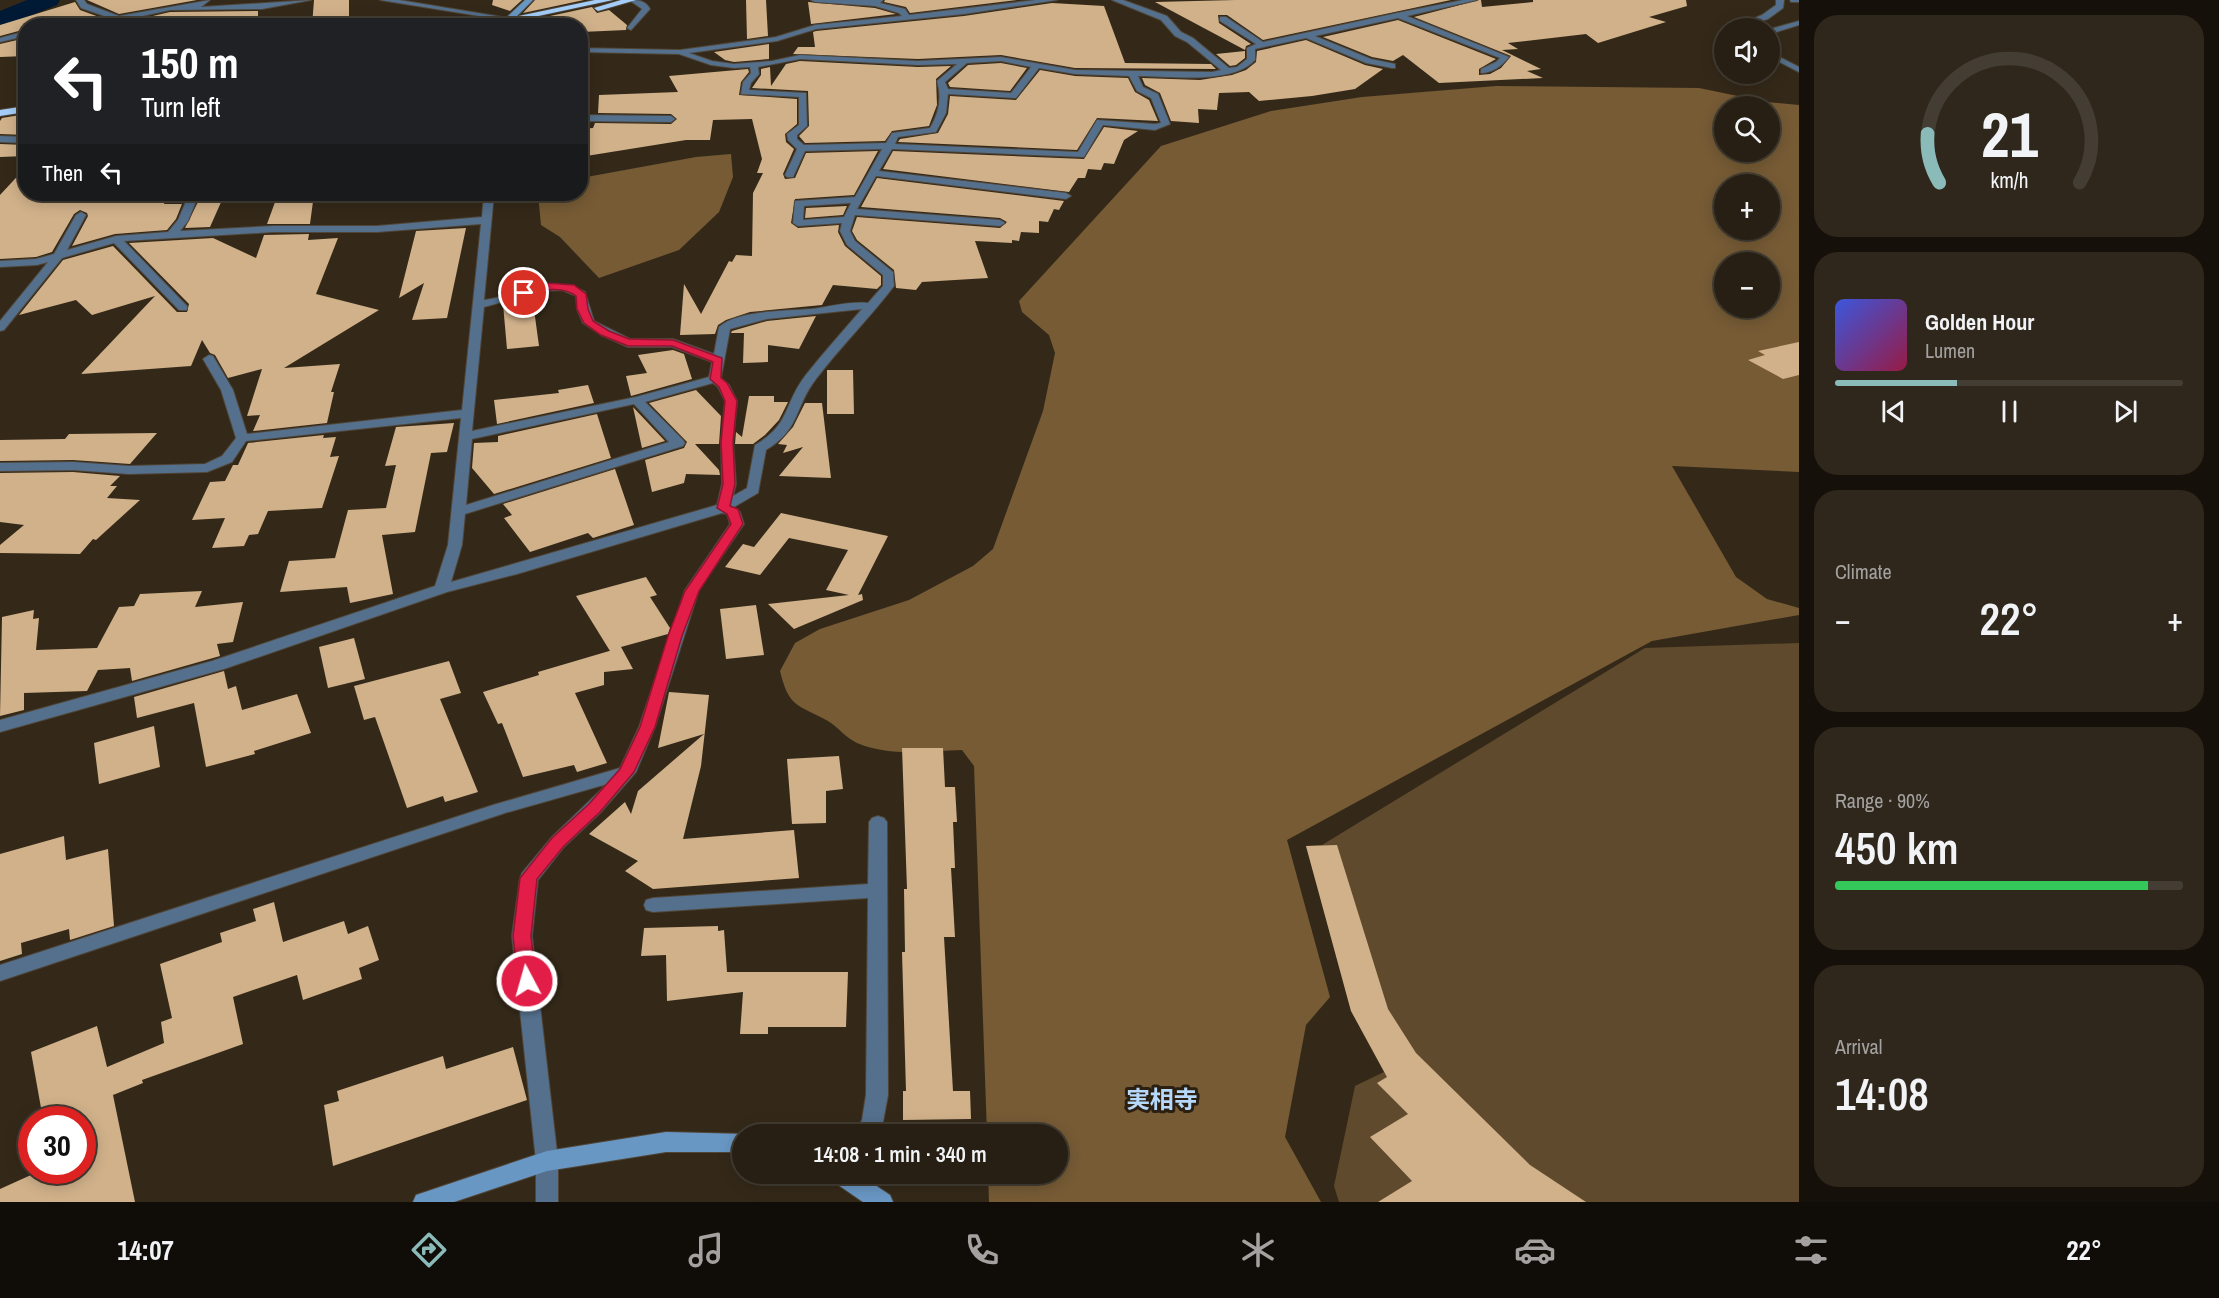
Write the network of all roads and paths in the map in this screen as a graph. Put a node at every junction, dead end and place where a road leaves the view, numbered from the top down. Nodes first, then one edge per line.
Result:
1 (80, 0) edge
2 (206, 0) edge
3 (307, 0) edge
4 (384, 0) edge
5 (529, 0) edge
6 (609, 0) edge
7 (632, 0) edge
8 (815, 0) edge
9 (1053, 0) edge
10 (1116, 0) edge
11 (1428, 0) edge
12 (1473, 0) edge
13 (1779, 0) edge
14 (1794, 0) edge
15 (1799, 0) edge
16 (877, 2) edge
17 (1444, 6) junction
18 (194, 7) junction
19 (1397, 15) junction
20 (906, 17) junction
21 (115, 18) edge
22 (123, 18) edge
23 (498, 18) edge
24 (516, 18) edge
25 (536, 18) edge
26 (541, 18) edge
27 (1763, 18) edge
28 (1222, 19) dead end
29 (1799, 23) edge
30 (631, 28) dead end
31 (1780, 29) edge
32 (18, 35) edge
33 (1306, 35) junction
34 (0, 40) edge
35 (1262, 45) junction
36 (588, 50) edge
37 (680, 52) junction
38 (967, 59) junction
39 (1780, 60) edge
40 (754, 65) junction
41 (1036, 66) junction
42 (1392, 66) dead end
43 (1484, 70) dead end
44 (1799, 70) edge
45 (1227, 71) junction
46 (1131, 75) junction
47 (945, 91) junction
48 (18, 103) edge
49 (0, 106) edge
50 (18, 110) edge
51 (0, 113) edge
52 (588, 118) edge
53 (671, 119) dead end
54 (0, 139) edge
55 (18, 140) edge
56 (887, 146) junction
57 (802, 148) junction
58 (872, 173) junction
59 (790, 175) dead end
60 (1066, 196) dead end
61 (858, 200) junction
62 (191, 201) edge
63 (488, 201) edge
64 (81, 216) dead end
65 (849, 216) junction
66 (487, 220) junction
67 (1000, 223) dead end
68 (172, 234) junction
69 (116, 239) junction
70 (57, 258) junction
71 (0, 264) edge
72 (478, 304) junction
73 (871, 307) junction
74 (183, 308) dead end
75 (0, 328) edge
76 (209, 359) dead end
77 (719, 360) junction
78 (715, 379) junction
79 (637, 400) junction
80 (468, 413) junction
81 (466, 436) junction
82 (242, 438) junction
83 (0, 467) edge
84 (723, 508) junction
85 (458, 512) junction
86 (442, 589) junction
87 (0, 726) edge
88 (627, 772) junction
89 (878, 822) dead end
90 (879, 890) junction
91 (653, 905) dead end
92 (0, 973) edge
93 (871, 1124) edge
94 (732, 1142) edge
95 (547, 1161) junction
96 (855, 1184) edge
97 (424, 1202) edge
98 (547, 1202) edge
99 (882, 1202) edge

1 - 21 street
2 - 18 street
3 - 18 street
4 - 23 street
5 - 24 street
6 - 25 highway
7 - 26 highway
7 - 30 street
8 - 16 street
9 - 20 street
10 - 45 street
11 - 17 street
12 - 17 street
13 - 27 street
14 - 15 street
16 - 20 street
17 - 19 street
18 - 22 street
19 - 33 street
19 - 43 street
20 - 37 street
28 - 35 street
29 - 31 street
32 - 34 street
33 - 35 street
33 - 42 street
35 - 45 street
36 - 37 street
37 - 40 street
38 - 40 street
38 - 41 street
38 - 47 street
39 - 44 street
40 - 57 street
41 - 46 street
41 - 47 street
45 - 46 street
46 - 56 street
47 - 56 street
48 - 49 highway
50 - 51 highway
52 - 53 street
54 - 55 street
56 - 57 street
56 - 58 street
57 - 59 street
58 - 60 street
58 - 61 street
61 - 65 street
61 - 65 street
62 - 68 street
63 - 66 street
64 - 70 street
65 - 67 street
65 - 73 street
66 - 68 street
66 - 72 street
68 - 69 street
69 - 70 street
69 - 74 street
70 - 71 street
70 - 75 street
72 - 77 street
72 - 80 street
73 - 77 street
73 - 84 street
76 - 82 street
77 - 78 street
78 - 79 street
78 - 84 street
79 - 81 street
79 - 85 street
80 - 81 street
80 - 82 street
81 - 85 street
82 - 83 street
84 - 86 street
84 - 88 street
85 - 86 street
86 - 87 street
88 - 92 street
88 - 95 street
89 - 90 street
90 - 91 street
90 - 93 street
94 - 95 street
95 - 97 street
95 - 98 street
96 - 99 street

